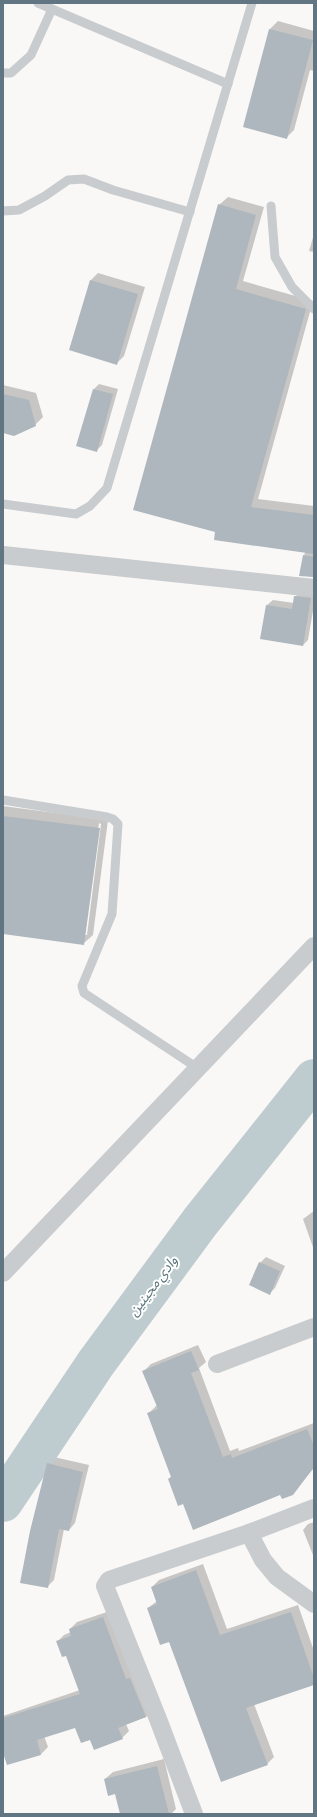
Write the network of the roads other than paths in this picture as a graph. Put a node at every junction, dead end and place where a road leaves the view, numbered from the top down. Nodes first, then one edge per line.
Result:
1 (38, 3) edge
2 (252, 3) edge
3 (52, 9) junction
4 (3, 73) edge
5 (228, 84) junction
6 (271, 206) dead end
7 (3, 211) edge
8 (190, 212) junction
9 (314, 309) edge
10 (3, 504) edge
11 (3, 555) edge
12 (314, 588) edge
13 (3, 800) edge
14 (314, 946) edge
15 (199, 1069) junction
16 (3, 1273) edge
17 (314, 1327) edge
18 (217, 1364) dead end
19 (314, 1508) edge
20 (249, 1533) junction
21 (314, 1604) edge
22 (194, 1814) edge

1 - 3 lane
2 - 5 lane
3 - 4 lane
3 - 5 lane
5 - 8 lane
6 - 9 lane
7 - 8 lane
8 - 10 lane
11 - 12 street
13 - 15 lane
14 - 15 street
15 - 16 street
17 - 18 street
19 - 20 street
20 - 21 street
20 - 22 street

